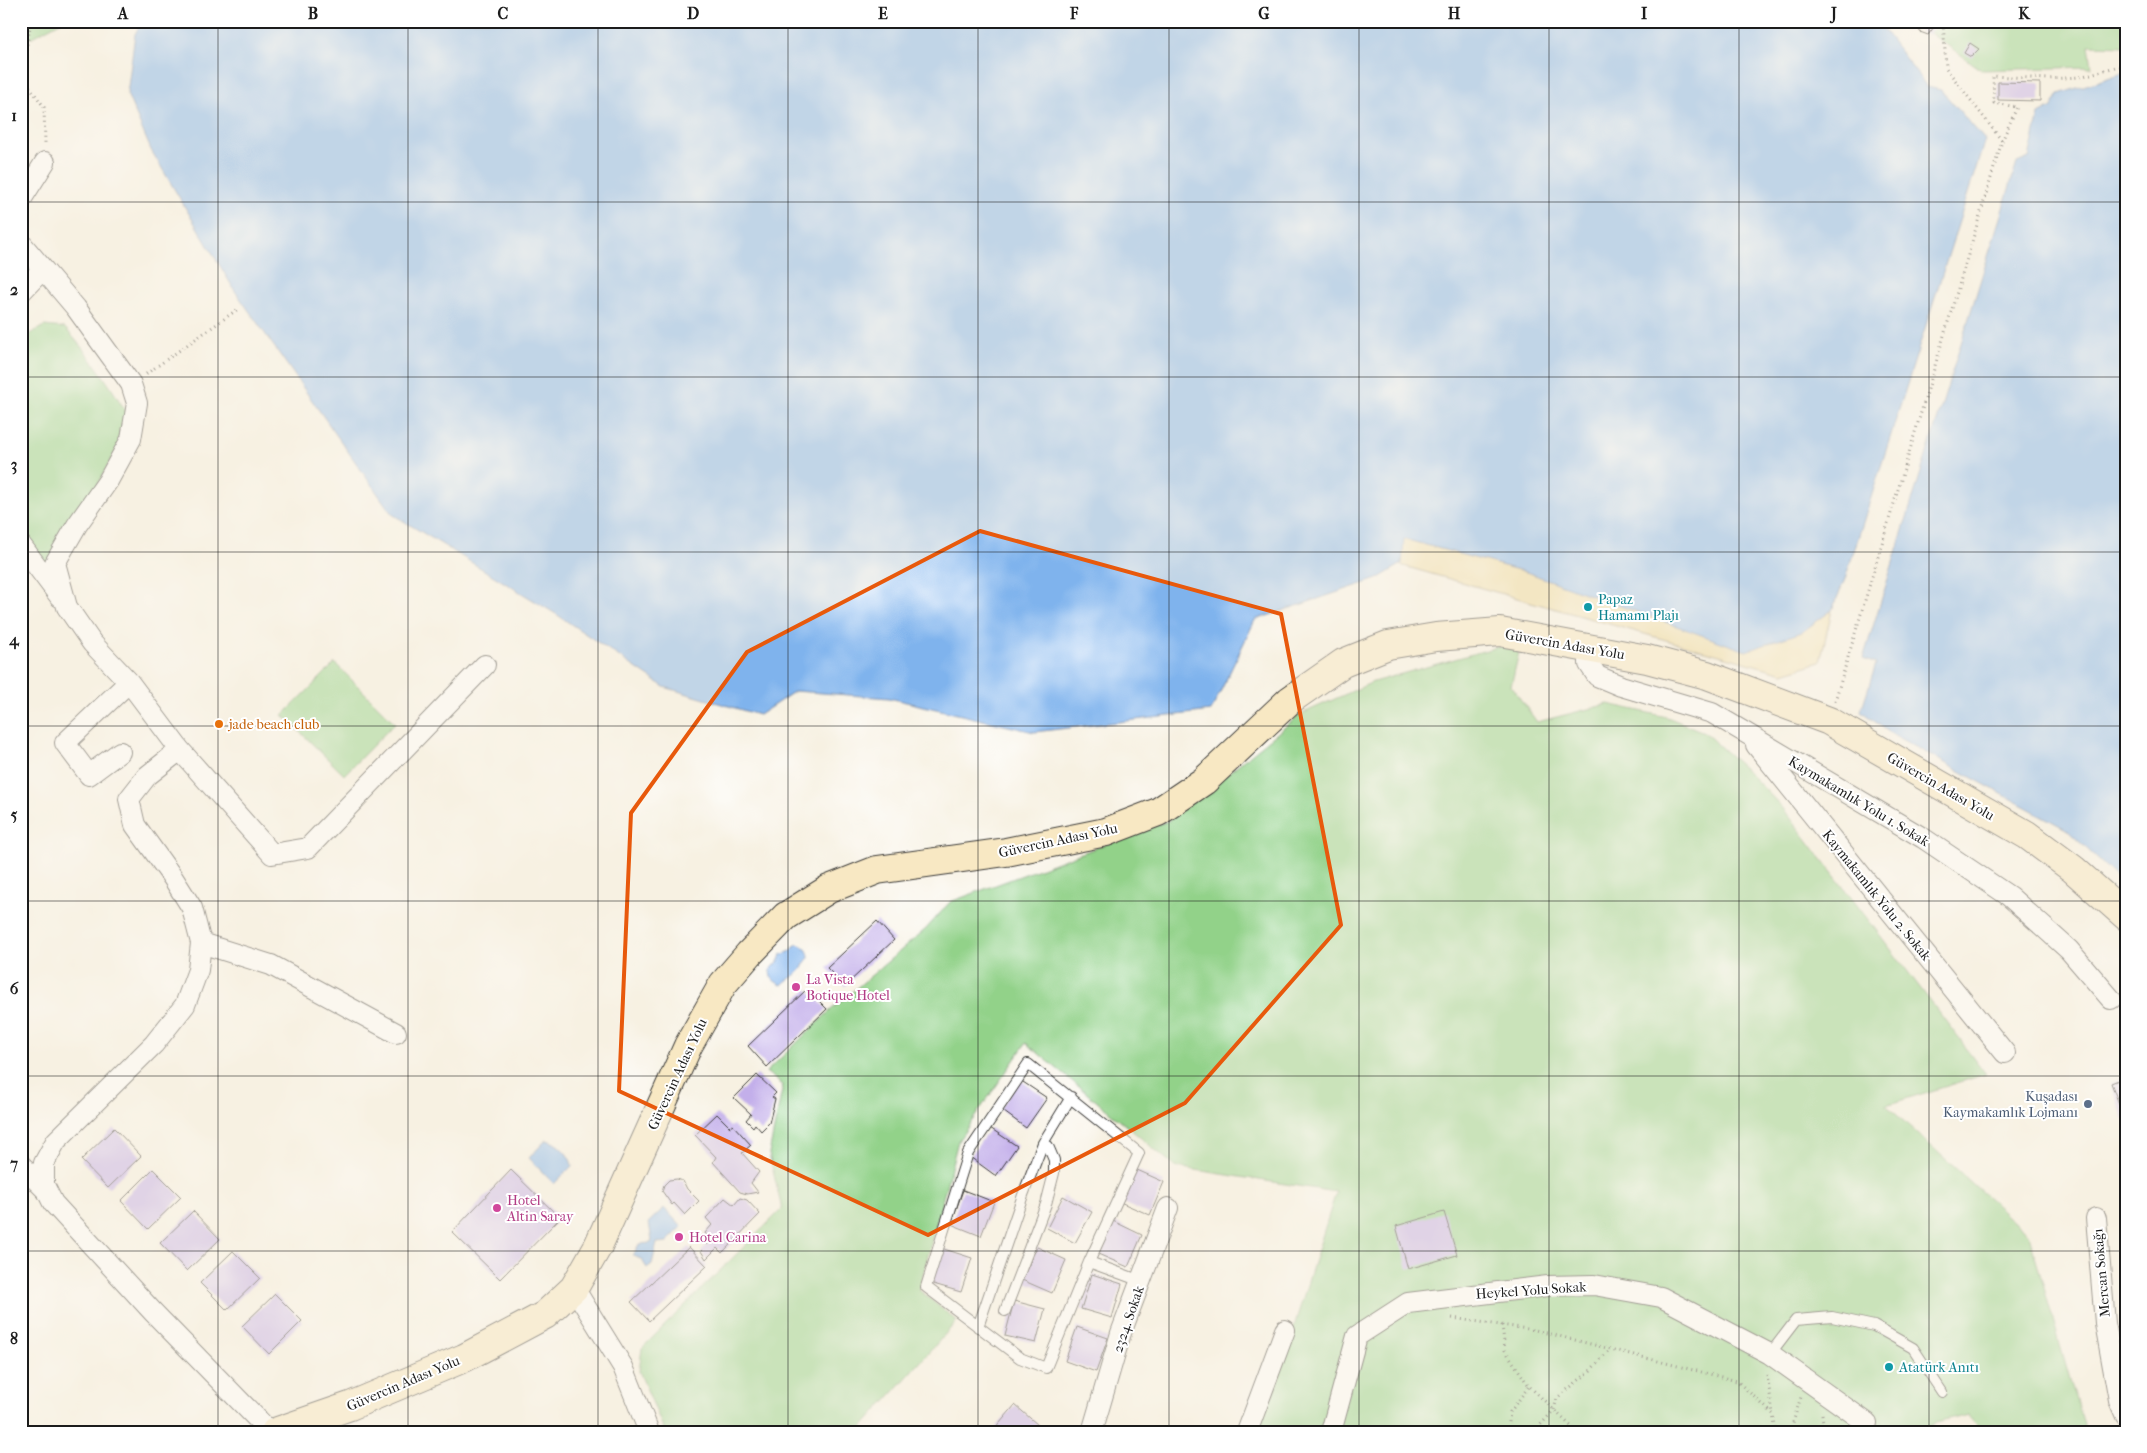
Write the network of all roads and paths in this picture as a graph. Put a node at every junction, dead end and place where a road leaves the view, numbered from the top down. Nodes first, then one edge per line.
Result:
1 (31, 21) edge
2 (1943, 21) edge
3 (2126, 64) edge
4 (21, 74) edge
5 (2002, 141) junction
6 (45, 162) joint
7 (21, 200) edge
8 (21, 243) edge
9 (43, 269) junction
10 (21, 292) edge
11 (238, 309) dead end
12 (131, 384) junction
13 (21, 545) edge
14 (67, 607) junction
15 (1588, 648) junction
16 (485, 665) dead end
17 (129, 682) junction
18 (1829, 721) junction
19 (1749, 736) junction
20 (180, 750) junction
21 (120, 752) dead end
22 (2126, 916) edge
23 (201, 943) junction
24 (2111, 999) dead end
25 (396, 1033) dead end
26 (2006, 1053) dead end
27 (1071, 1097) junction
28 (1043, 1143) junction
29 (21, 1165) edge
30 (47, 1191) junction
31 (1168, 1208) dead end
32 (2096, 1218) dead end
33 (1089, 1262) junction
34 (1141, 1281) junction
35 (574, 1288) junction
36 (1005, 1311) dead end
37 (1446, 1317) dead end
38 (1502, 1325) junction
39 (978, 1327) junction
40 (1285, 1330) dead end
41 (1610, 1348) junction
42 (1770, 1354) junction
43 (1806, 1380) junction
44 (1529, 1386) junction
45 (1942, 1392) dead end
46 (1554, 1410) junction
47 (1773, 1414) junction
48 (2126, 1416) edge
49 (1867, 1423) dead end
50 (270, 1432) edge
51 (275, 1432) edge
52 (650, 1432) edge
53 (1092, 1432) edge
54 (1247, 1432) edge
55 (1331, 1432) edge
56 (1508, 1432) edge
57 (1534, 1432) edge
58 (1578, 1432) edge
59 (1776, 1432) edge
60 (1790, 1432) edge

1 - 4 path
2 - 5 path
3 - 5 path
4 - 6 path
5 - 18 path
6 - 7 street
8 - 9 street
9 - 10 street
9 - 12 street
11 - 12 path
12 - 14 street
13 - 14 street
14 - 17 street
15 - 18 main road, Güvercin Adası Yolu
15 - 19 street, Kaymakamlık Yolu 1. Sokak
15 - 35 main road, Güvercin Adası Yolu
16 - 20 street
17 - 20 street
17 - 21 street
18 - 22 main road, Güvercin Adası Yolu
19 - 24 street, Kaymakamlık Yolu 1. Sokak
19 - 26 street, Kaymakamlık Yolu 2. Sokak
20 - 23 street
23 - 25 street
23 - 30 street
27 - 28 lane
27 - 33 lane
27 - 39 lane
28 - 36 lane
28 - 39 lane
29 - 30 street
30 - 50 street
31 - 34 street, 2324. Sokak
32 - 48 street, Mercan Sokağı
33 - 34 lane
33 - 39 lane
34 - 53 street, 2324. Sokak
35 - 51 main road, Güvercin Adası Yolu
35 - 52 street
37 - 38 path
38 - 41 path
38 - 44 path
40 - 54 street
41 - 46 path
41 - 47 path
42 - 43 street, Heykel Yolu Sokak
42 - 45 lane
42 - 47 path
42 - 55 street, Heykel Yolu Sokak
43 - 49 street, Heykel Yolu Sokak
43 - 60 path
44 - 46 path
44 - 56 path
46 - 57 path
46 - 58 path
47 - 59 path

